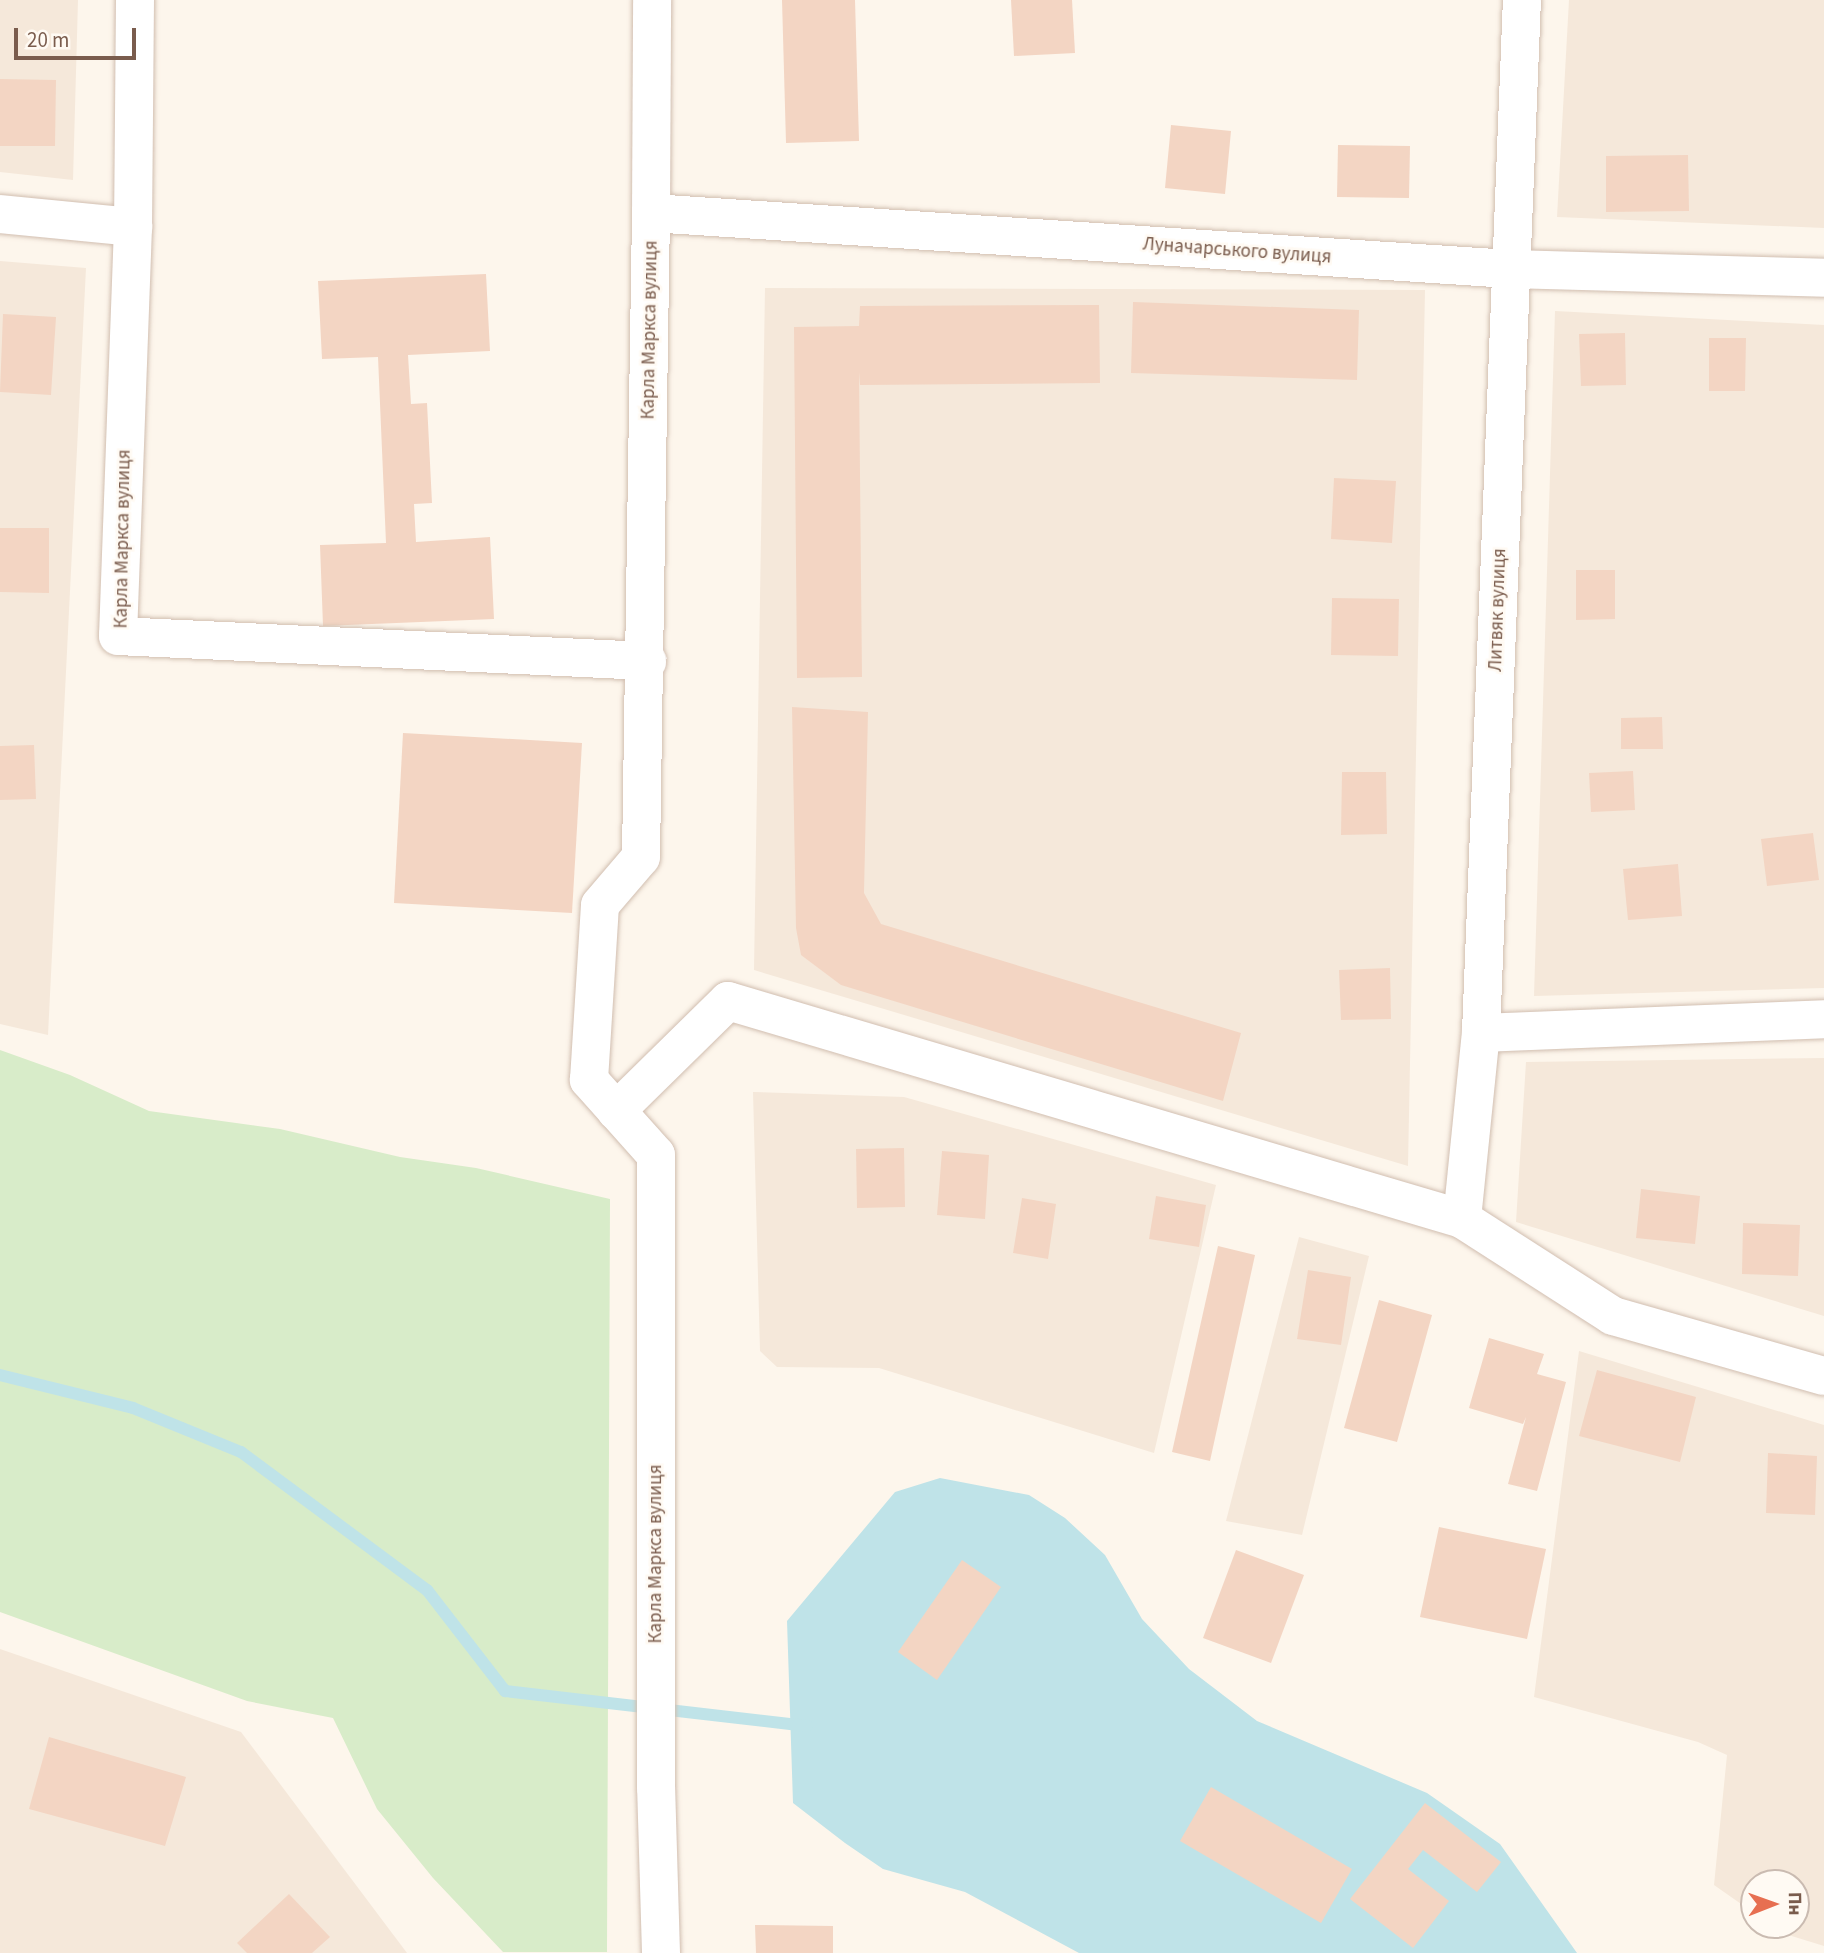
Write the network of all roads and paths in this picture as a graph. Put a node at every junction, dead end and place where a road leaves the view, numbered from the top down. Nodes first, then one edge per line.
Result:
1 (135, 0) edge
2 (652, 0) edge
3 (1522, 0) edge
4 (652, 213) junction
5 (0, 214) edge
6 (133, 228) junction
7 (1511, 269) junction
8 (1824, 278) edge
9 (647, 661) junction
10 (1824, 1019) edge
11 (1481, 1033) junction
12 (616, 1111) junction
13 (1462, 1219) junction
14 (1824, 1376) edge
15 (661, 1953) edge

1 - 6 street, Карла Маркса вулиця
2 - 4 street, Карла Маркса вулиця
3 - 7 street, Литвяк вулиця
4 - 7 street, Луначарського вулиця
4 - 9 street, Карла Маркса вулиця
5 - 6 street
6 - 9 street, Карла Маркса вулиця
7 - 8 street, Луначарського вулиця
7 - 11 street, Литвяк вулиця
9 - 12 street, Карла Маркса вулиця
10 - 11 street
11 - 13 street, Литвяк вулиця
12 - 13 street
12 - 15 street, Карла Маркса вулиця
13 - 14 street

